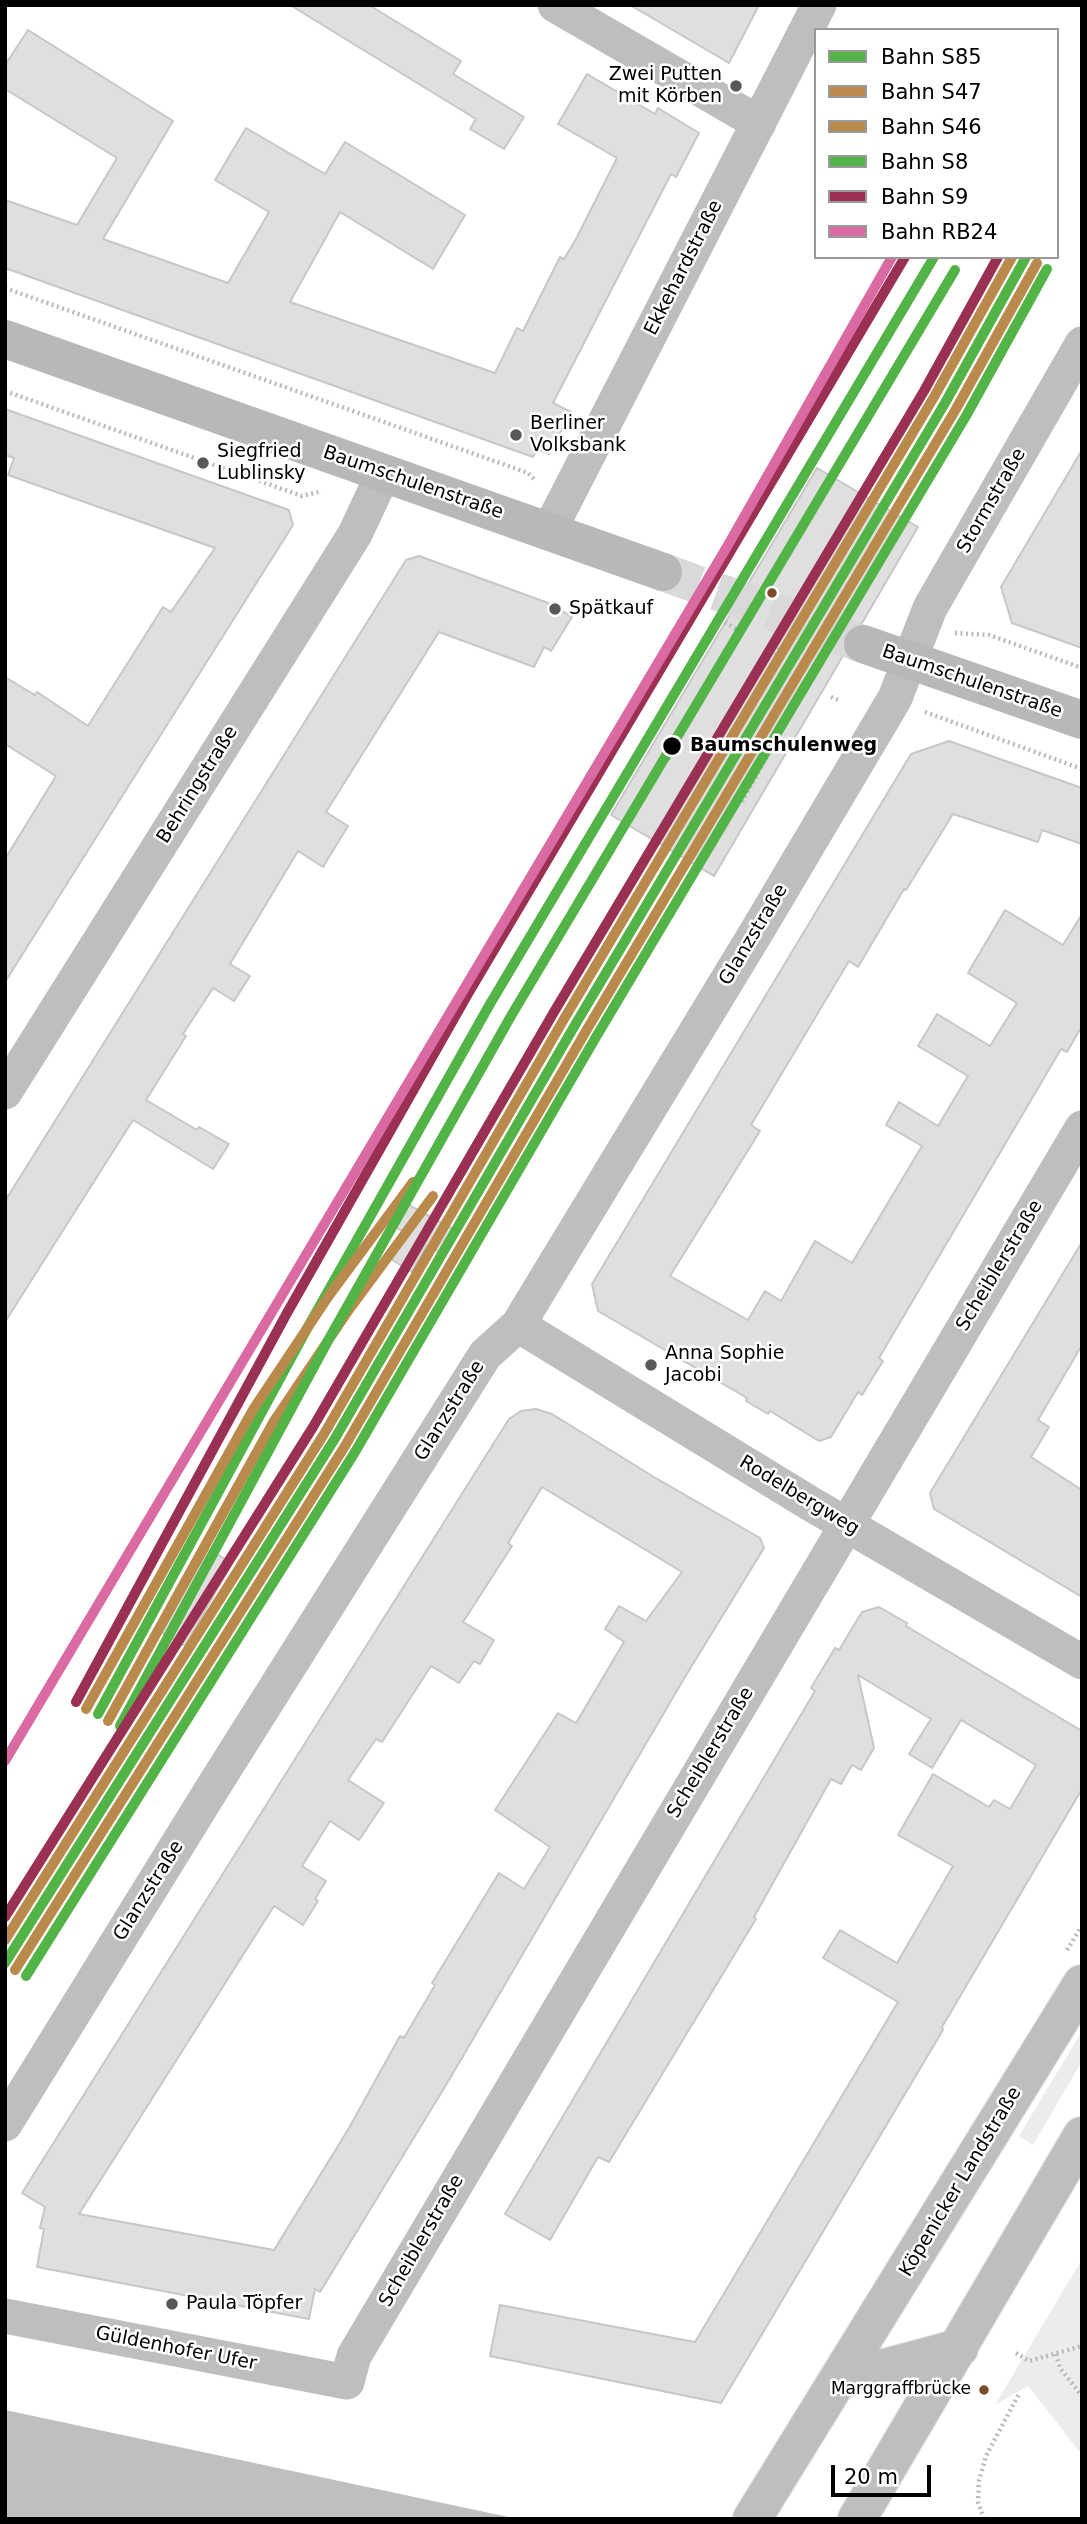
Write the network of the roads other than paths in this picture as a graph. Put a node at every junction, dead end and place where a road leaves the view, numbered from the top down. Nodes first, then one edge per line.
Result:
1 (555, 5) edge
2 (819, 5) edge
3 (759, 123) junction
4 (5, 339) edge
5 (1082, 344) edge
6 (384, 472) junction
7 (549, 531) junction
8 (663, 572) tunnel mouth
9 (863, 644) tunnel mouth
10 (909, 660) junction
11 (1082, 720) edge
12 (5, 1093) edge
13 (1082, 1128) edge
14 (518, 1325) junction
15 (846, 1524) junction
16 (1082, 1662) edge
17 (1082, 1984) edge
18 (5, 2124) edge
19 (1082, 2136) edge
20 (5, 2316) edge
21 (959, 2348) junction
22 (840, 2380) junction
23 (347, 2382) joint
24 (752, 2519) edge
25 (857, 2519) edge

1 - 3 street
2 - 3 street, Ekkehardstraße
3 - 7 street, Ekkehardstraße
4 - 6 main road, Baumschulenstraße
5 - 10 street, Stormstraße
6 - 7 main road, Baumschulenstraße
6 - 12 street, Behringstraße
7 - 8 main road, Baumschulenstraße
9 - 10 main road, Baumschulenstraße
10 - 11 main road, Baumschulenstraße
10 - 14 street, Glanzstraße
13 - 15 street, Scheiblerstraße
14 - 15 street, Rodelbergweg
14 - 18 street, Glanzstraße
15 - 16 street, Rodelbergweg
15 - 23 street, Scheiblerstraße
17 - 22 main road, Köpenicker Landstraße
19 - 21 main road
20 - 23 street, Güldenhofer Ufer
21 - 22 main road
21 - 25 main road
22 - 24 main road, Köpenicker Landstraße

